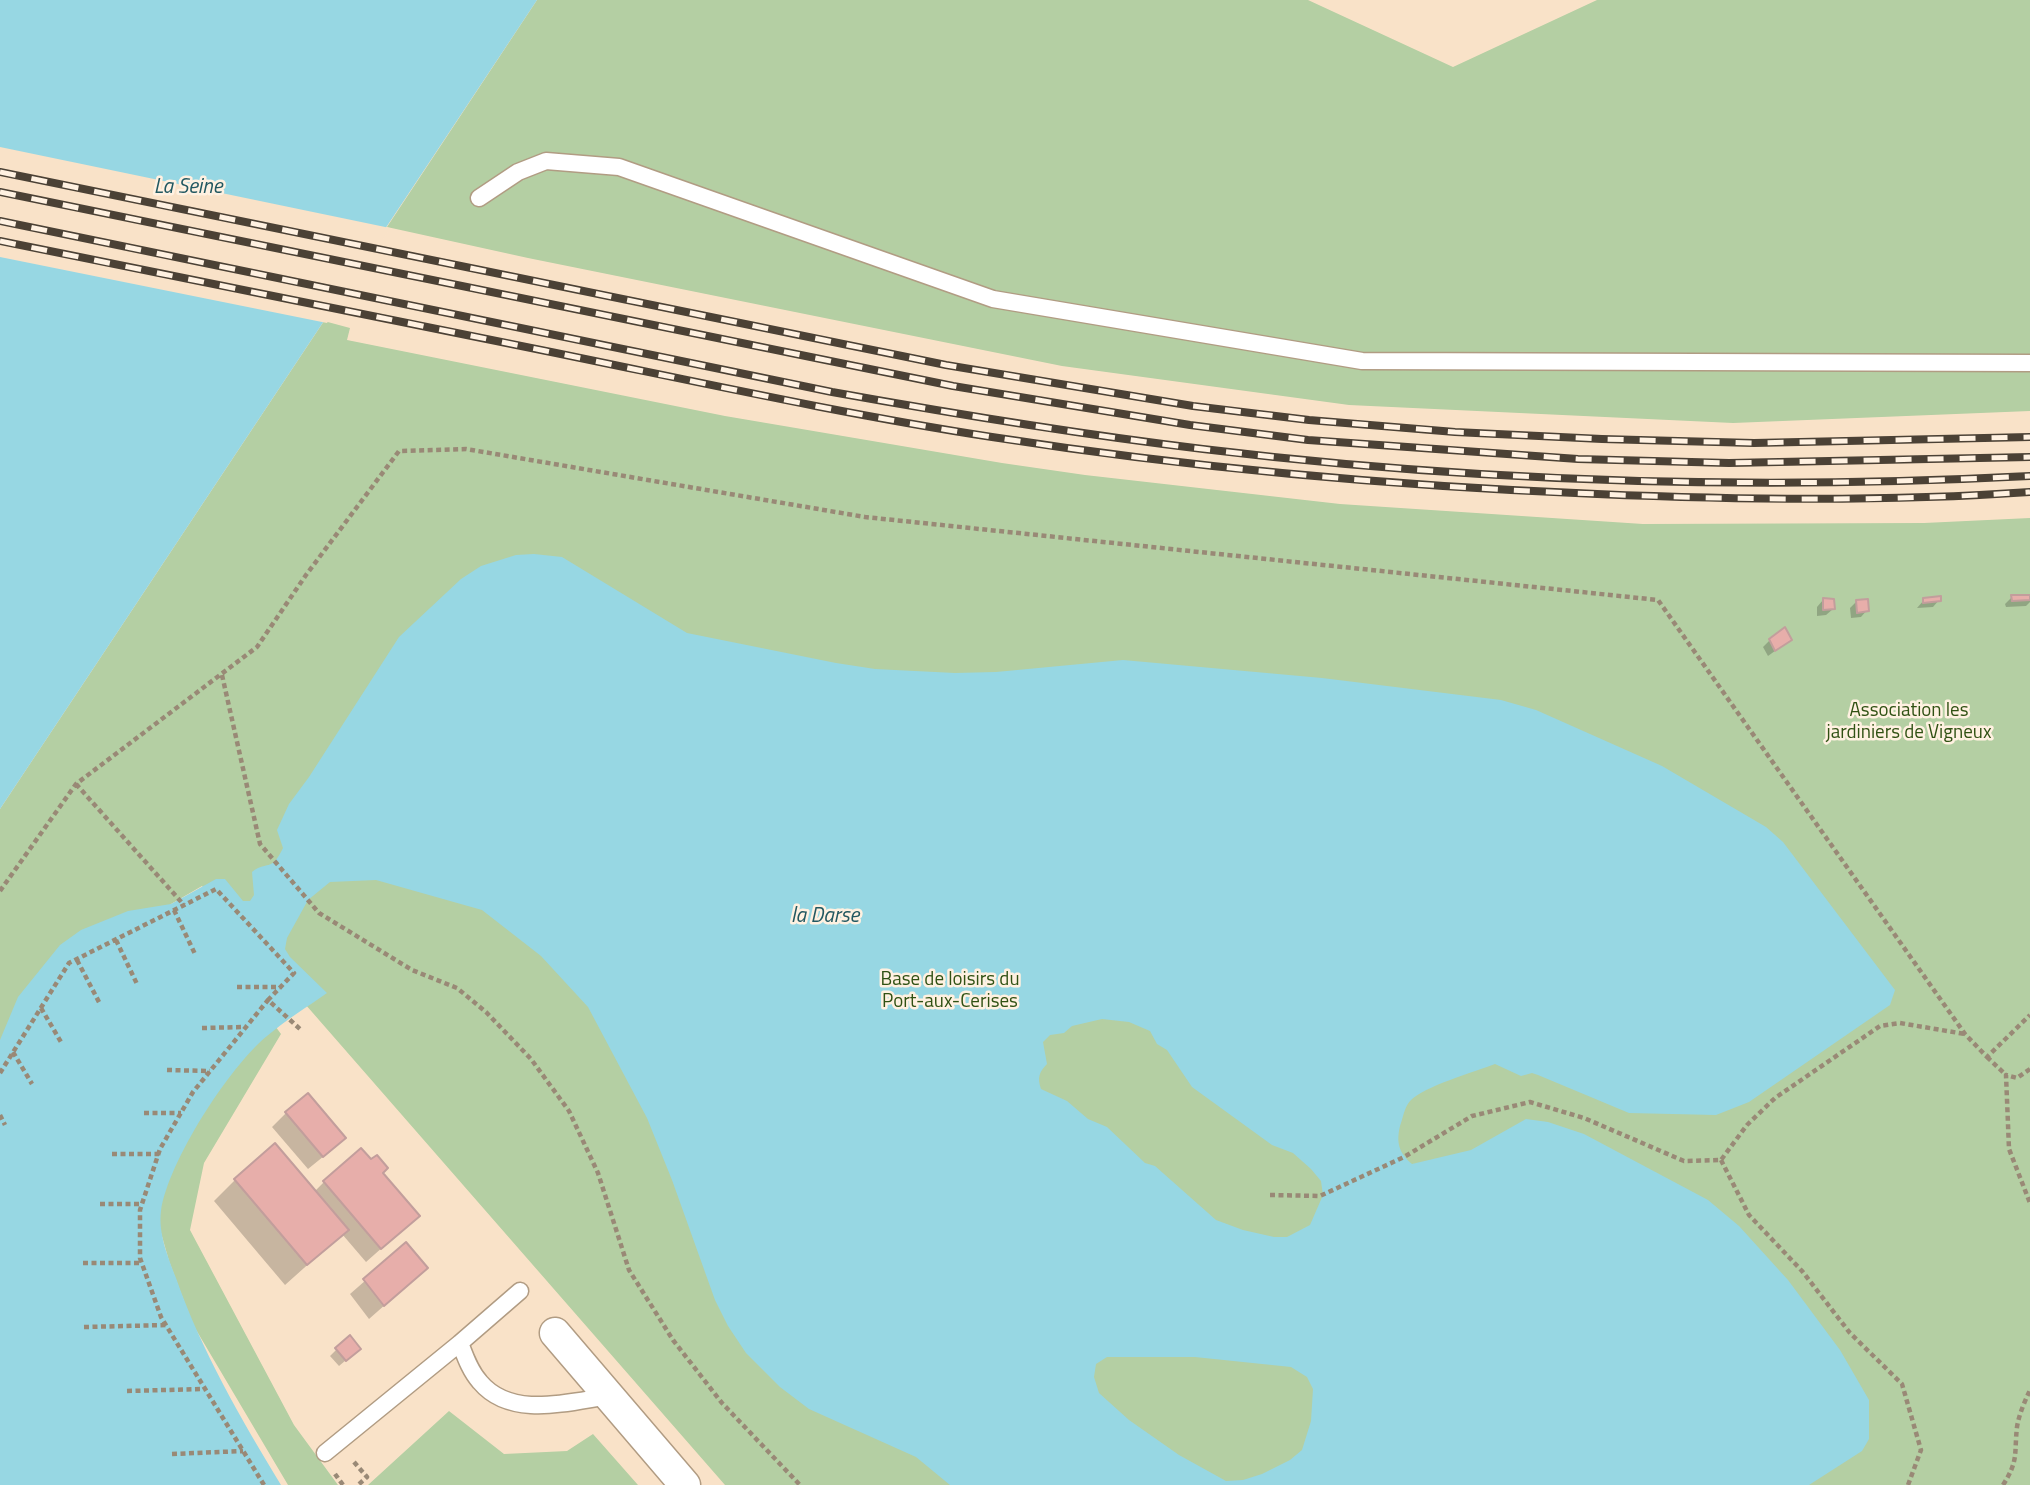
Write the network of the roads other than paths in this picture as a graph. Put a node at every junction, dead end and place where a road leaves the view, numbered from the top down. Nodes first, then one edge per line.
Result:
1 (478, 198) dead end
2 (2030, 363) edge
3 (520, 1291) dead end
4 (555, 1333) dead end
5 (460, 1343) junction
6 (609, 1396) junction
7 (325, 1453) dead end
8 (685, 1485) edge

1 - 2 lane
3 - 5 lane
4 - 6 street
5 - 6 lane
5 - 7 lane
6 - 8 street

